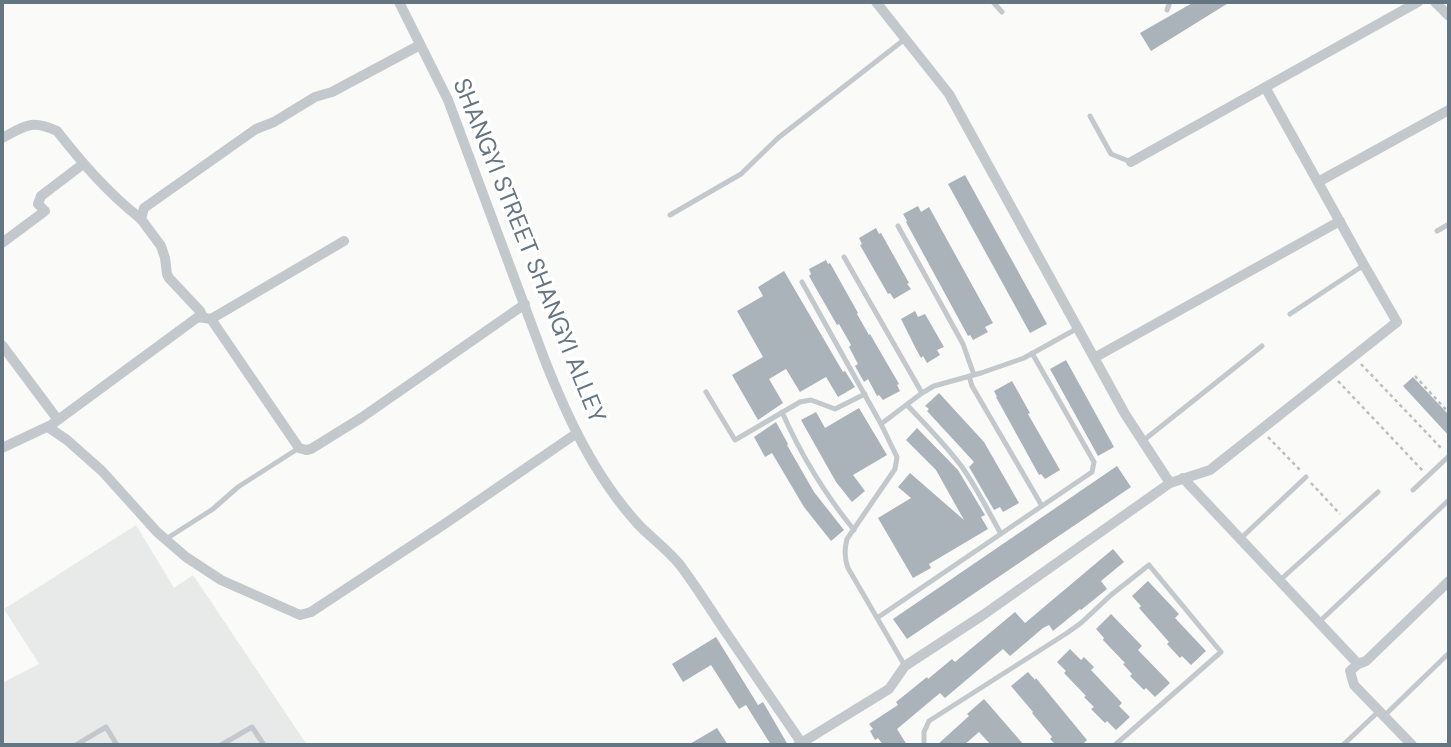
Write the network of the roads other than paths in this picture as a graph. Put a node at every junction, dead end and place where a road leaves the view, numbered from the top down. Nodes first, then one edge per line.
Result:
1 (399, 2) edge
2 (876, 2) edge
3 (993, 2) edge
4 (1170, 2) edge
5 (1418, 2) edge
6 (1434, 2) edge
7 (1167, 9) dead end
8 (1002, 12) dead end
9 (1449, 16) edge
10 (905, 39) junction
11 (420, 44) junction
12 (1265, 87) junction
13 (1449, 110) edge
14 (1090, 116) dead end
15 (2, 138) edge
16 (1131, 162) joint
17 (83, 164) junction
18 (1318, 182) junction
19 (670, 215) dead end
20 (141, 219) junction
21 (1339, 221) junction
22 (1449, 224) edge
23 (898, 226) dead end
24 (1437, 230) dead end
25 (344, 241) dead end
26 (2, 243) edge
27 (844, 257) dead end
28 (1364, 265) junction
29 (802, 282) dead end
30 (525, 304) junction
31 (1290, 314) dead end
32 (207, 318) junction
33 (1078, 328) junction
34 (2, 345) edge
35 (1262, 346) dead end
36 (1032, 353) junction
37 (1094, 358) junction
38 (972, 375) junction
39 (706, 392) dead end
40 (922, 393) junction
41 (865, 394) junction
42 (907, 405) junction
43 (782, 412) junction
44 (58, 420) junction
45 (881, 424) junction
46 (48, 427) junction
47 (577, 433) junction
48 (1143, 441) junction
49 (2, 448) edge
50 (299, 448) junction
51 (1449, 456) edge
52 (1306, 477) dead end
53 (1183, 478) junction
54 (1170, 482) junction
55 (1413, 490) dead end
56 (1378, 492) dead end
57 (1449, 500) edge
58 (1042, 506) junction
59 (854, 530) junction
60 (1001, 534) junction
61 (165, 539) junction
62 (1240, 539) junction
63 (1279, 581) junction
64 (1449, 581) edge
65 (877, 618) junction
66 (1318, 622) junction
67 (1449, 653) edge
68 (1357, 664) junction
69 (905, 666) junction
70 (1381, 714) junction
71 (76, 745) edge
72 (117, 745) edge
73 (221, 745) edge
74 (264, 745) edge
75 (801, 745) edge
76 (924, 745) edge
77 (1115, 745) edge
78 (1343, 745) edge
79 (1412, 745) edge

1 - 11 street, SHANGYI STREET SHANGYI ALLEY
2 - 10 street
3 - 8 lane
4 - 7 lane
5 - 12 street
6 - 9 street
10 - 19 lane
10 - 33 street
11 - 20 street
11 - 30 street, SHANGYI STREET SHANGYI ALLEY
12 - 16 street
12 - 18 street
13 - 18 street
14 - 16 lane
15 - 17 street
17 - 20 street
17 - 26 street
18 - 21 street
20 - 32 street
21 - 28 street
21 - 37 street
22 - 24 lane
23 - 38 lane
25 - 32 street
27 - 40 lane
28 - 31 lane
28 - 53 street
29 - 41 lane
30 - 47 street, SHANGYI STREET SHANGYI ALLEY
30 - 50 street
32 - 44 street
32 - 50 street
33 - 36 lane
33 - 37 street
34 - 44 street
35 - 48 lane
36 - 38 lane
36 - 58 lane
37 - 48 street
38 - 40 lane
38 - 58 lane
39 - 43 lane
40 - 42 lane
41 - 43 lane
41 - 45 lane
42 - 45 lane
42 - 60 lane
43 - 59 lane
44 - 46 street
45 - 59 lane
46 - 49 street
46 - 61 street
47 - 61 street
47 - 75 street, SHANGYI STREET SHANGYI ALLEY
48 - 54 street
50 - 61 lane
51 - 55 lane
52 - 62 lane
53 - 54 street
53 - 62 street
54 - 69 street
56 - 63 lane
57 - 66 lane
58 - 60 lane
59 - 65 lane
60 - 65 lane
62 - 63 street
63 - 66 street
64 - 68 street
65 - 69 lane
66 - 68 street
67 - 70 lane
68 - 70 street
69 - 75 street
70 - 78 lane
70 - 79 street
71 - 72 lane
73 - 74 lane
76 - 77 lane

